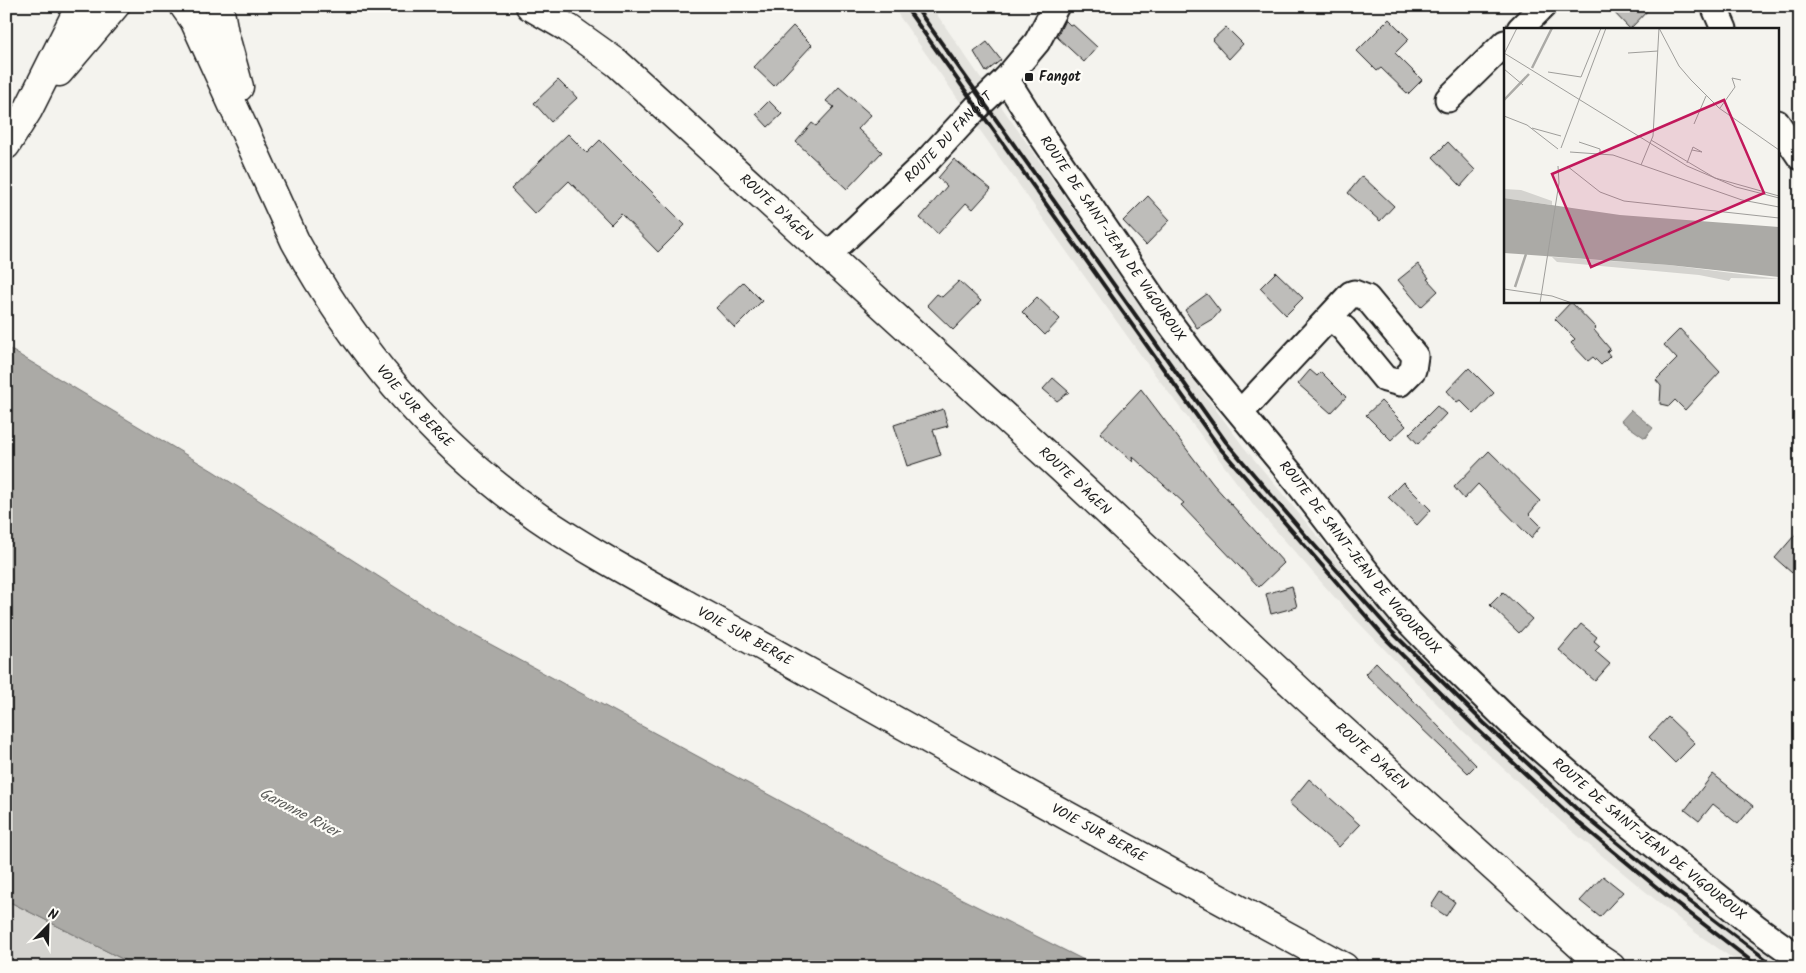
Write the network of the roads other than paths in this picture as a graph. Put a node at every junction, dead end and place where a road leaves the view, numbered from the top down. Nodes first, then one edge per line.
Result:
1 (80, 6) edge
2 (115, 6) edge
3 (184, 6) edge
4 (219, 6) edge
5 (530, 6) edge
6 (1056, 6) edge
7 (1543, 6) edge
8 (1714, 6) edge
9 (1521, 28) edge
10 (1724, 28) edge
11 (1504, 44) edge
12 (1006, 79) junction
13 (1448, 98) dead end
14 (28, 110) junction
15 (1778, 124) edge
16 (10, 139) edge
17 (1800, 156) edge
18 (264, 173) junction
19 (827, 256) junction
20 (1330, 317) dead end
21 (1241, 412) junction
22 (1800, 959) edge
23 (1344, 967) edge
24 (1611, 967) edge

1 - 14 main road
2 - 14 main road
3 - 18 main road
4 - 18 main road
5 - 19 main road, ROUTE D'AGEN
6 - 12 street, ROUTE DU FANGOT
7 - 9 street
8 - 10 street
11 - 13 street
12 - 19 street, ROUTE DU FANGOT
12 - 21 street, ROUTE DE SAINT-JEAN DE VIGOUROUX
14 - 16 main road
15 - 17 street
18 - 23 main road, VOIE SUR BERGE
19 - 24 main road, ROUTE D'AGEN
20 - 21 street
21 - 22 street, ROUTE DE SAINT-JEAN DE VIGOUROUX

